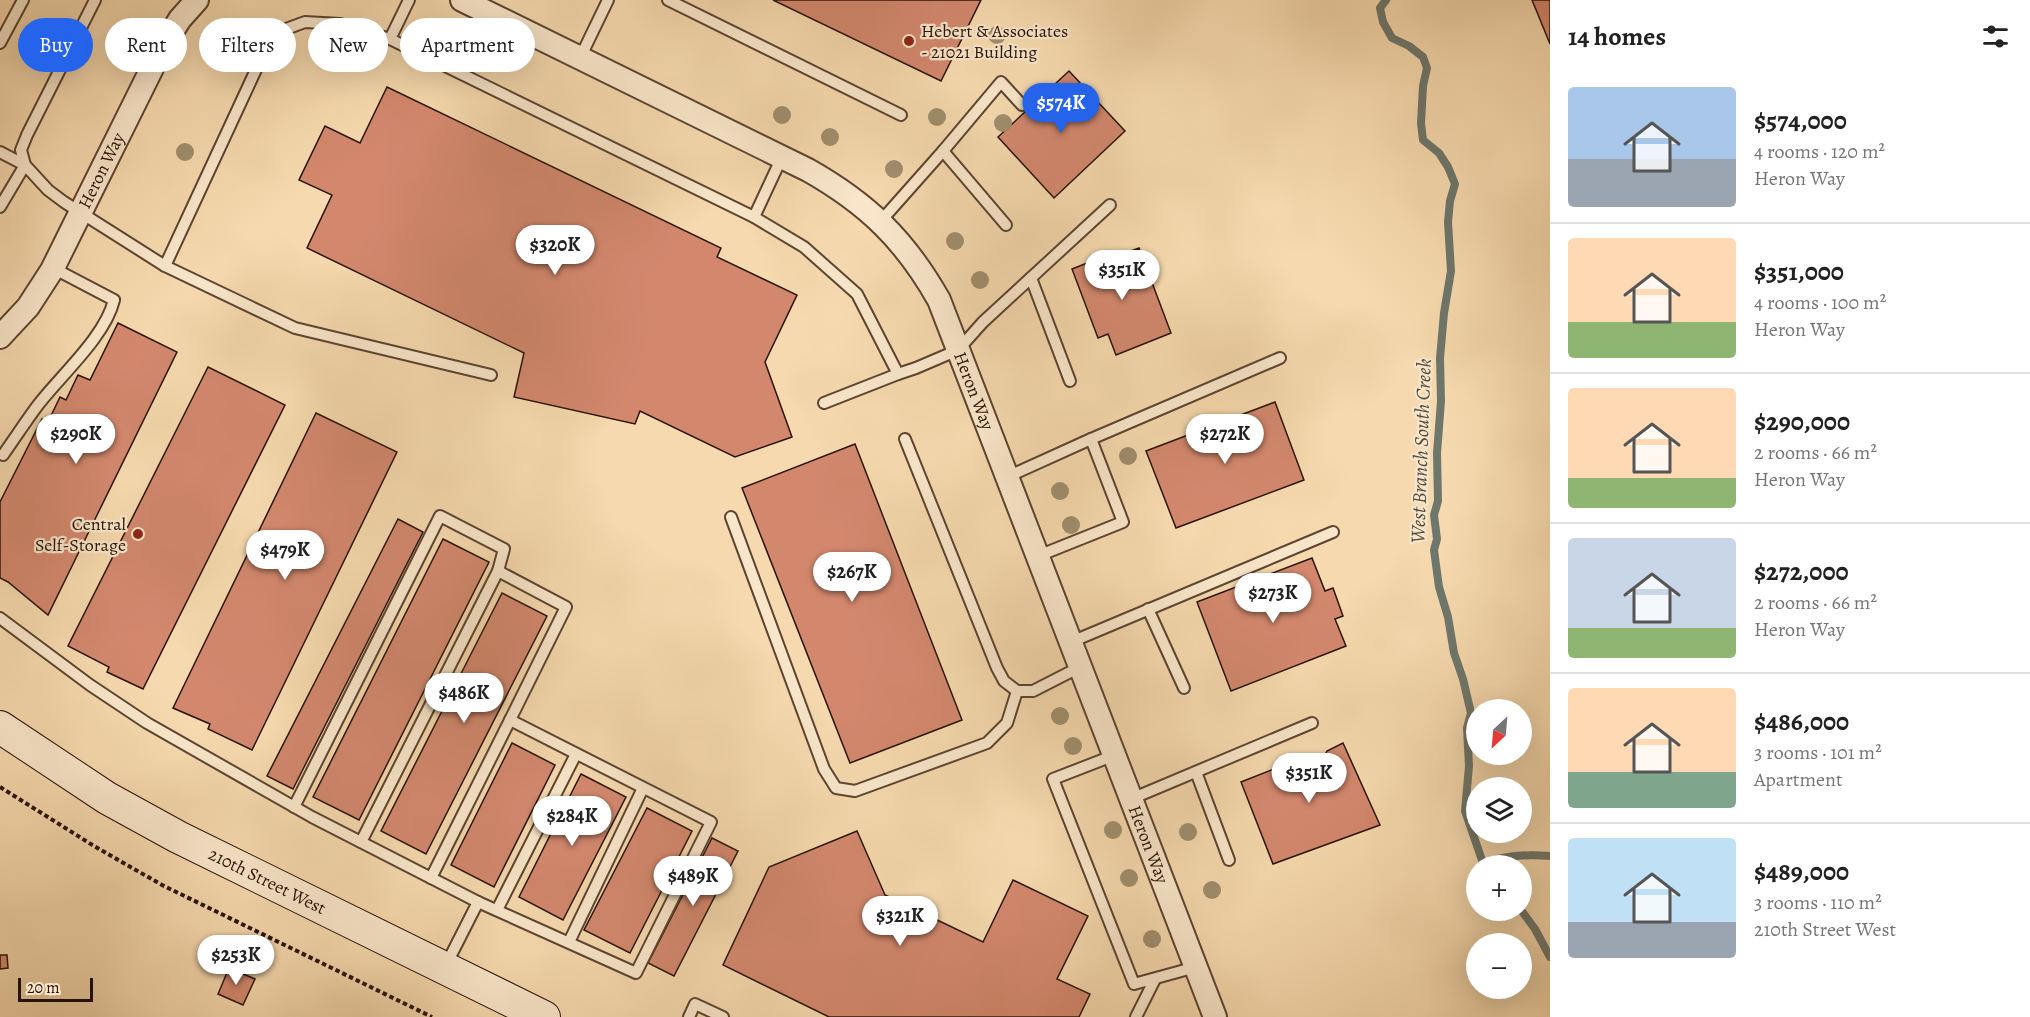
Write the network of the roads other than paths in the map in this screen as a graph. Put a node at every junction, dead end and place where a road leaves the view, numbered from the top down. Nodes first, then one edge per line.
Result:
1 (23, 0) edge
2 (95, 0) edge
3 (197, 0) edge
4 (409, 0) edge
5 (462, 0) edge
6 (608, 0) edge
7 (668, 0) edge
8 (390, 39) junction
9 (0, 43) edge
10 (580, 58) junction
11 (1022, 105) dead end
12 (901, 115) dead end
13 (0, 152) edge
14 (943, 152) junction
15 (782, 157) junction
16 (25, 165) junction
17 (1110, 205) dead end
18 (0, 207) edge
19 (81, 213) junction
20 (754, 217) junction
21 (880, 222) junction
22 (1006, 225) dead end
23 (165, 266) junction
24 (53, 268) junction
25 (1031, 278) junction
26 (0, 338) edge
27 (958, 350) junction
28 (1280, 358) dead end
29 (898, 374) junction
30 (491, 375) dead end
31 (1070, 381) dead end
32 (824, 404) dead end
33 (905, 439) dead end
34 (1091, 439) junction
35 (1, 455) edge
36 (1007, 477) junction
37 (731, 517) dead end
38 (1333, 532) dead end
39 (1038, 556) junction
40 (498, 571) junction
41 (1149, 609) junction
42 (0, 618) edge
43 (1071, 642) junction
44 (1080, 667) junction
45 (1184, 688) dead end
46 (1017, 691) junction
47 (510, 720) junction
48 (1312, 723) dead end
49 (0, 727) edge
50 (576, 754) junction
51 (1114, 755) junction
52 (1196, 772) junction
53 (643, 788) junction
54 (1131, 799) junction
55 (294, 807) junction
56 (361, 842) junction
57 (1229, 860) dead end
58 (431, 878) junction
59 (478, 902) junction
60 (497, 910) junction
61 (569, 942) junction
62 (1196, 967) junction
63 (444, 968) junction
64 (1155, 979) junction
65 (544, 1017) edge
66 (689, 1017) edge
67 (723, 1017) edge
68 (1136, 1017) edge
69 (1215, 1017) edge

1 - 9 lane
2 - 16 lane
3 - 19 street, Heron Way
4 - 8 lane
5 - 10 street, Heron Way
6 - 10 lane
7 - 12 lane
8 - 20 lane
8 - 23 lane
10 - 15 street, Heron Way
11 - 14 lane
13 - 16 lane
14 - 21 lane
14 - 22 lane
15 - 20 lane
15 - 21 street, Heron Way
16 - 18 lane
16 - 19 lane
17 - 25 lane
19 - 23 lane
19 - 24 street, Heron Way
20 - 29 lane
21 - 27 street, Heron Way
23 - 30 lane
24 - 26 street, Heron Way
24 - 35 lane
25 - 27 lane
25 - 31 lane
27 - 29 lane
27 - 36 street, Heron Way
28 - 34 lane
29 - 32 lane
33 - 46 lane
34 - 36 lane
34 - 39 lane
36 - 39 street, Heron Way
37 - 46 lane
38 - 41 lane
39 - 43 street, Heron Way
40 - 47 lane
40 - 55 lane
40 - 56 lane
41 - 43 lane
41 - 45 lane
42 - 55 lane
43 - 44 street, Heron Way
44 - 46 lane
44 - 51 street, Heron Way
47 - 50 lane
47 - 58 lane
48 - 52 lane
49 - 63 street, 210th Street West
50 - 53 lane
50 - 60 lane
51 - 54 street, Heron Way
51 - 64 lane
52 - 54 lane
52 - 57 lane
53 - 61 lane
53 - 61 lane
54 - 62 street, Heron Way
55 - 56 lane
56 - 58 lane
58 - 59 lane
59 - 60 lane
59 - 63 lane
60 - 61 lane
62 - 64 lane
62 - 69 street, Heron Way
63 - 65 street, 210th Street West
64 - 68 lane
66 - 67 lane

